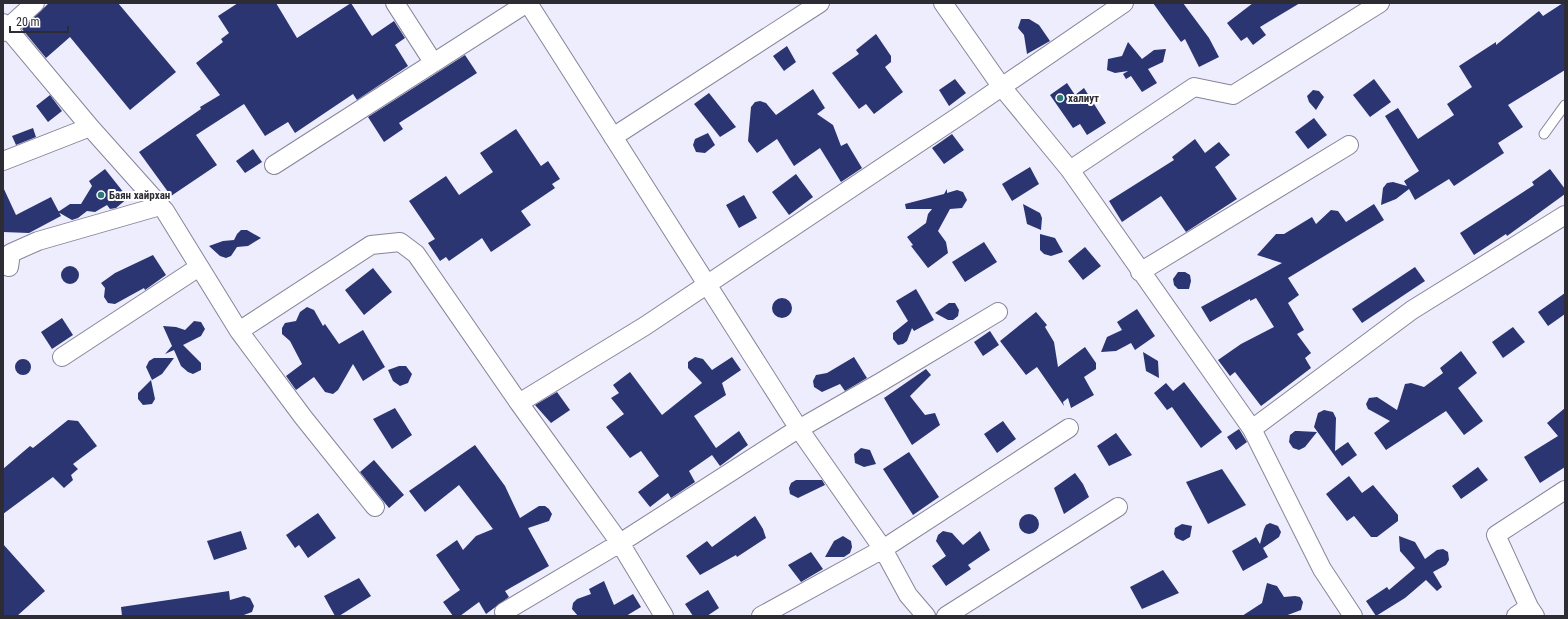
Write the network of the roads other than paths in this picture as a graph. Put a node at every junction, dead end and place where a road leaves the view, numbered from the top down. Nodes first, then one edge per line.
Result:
1 (35, 3) edge
2 (396, 3) edge
3 (528, 3) edge
4 (820, 3) edge
5 (943, 3) edge
6 (1124, 3) edge
7 (1378, 4) edge
8 (4, 28) edge
9 (432, 62) junction
10 (1001, 86) junction
11 (1565, 105) edge
12 (90, 127) junction
13 (1544, 134) dead end
14 (612, 137) junction
15 (1348, 145) dead end
16 (3, 161) edge
17 (274, 165) dead end
18 (1070, 170) junction
19 (160, 206) junction
20 (1565, 215) edge
21 (9, 267) dead end
22 (200, 267) junction
23 (1140, 272) junction
24 (708, 284) junction
25 (998, 312) dead end
26 (239, 331) junction
27 (62, 357) dead end
28 (519, 403) junction
29 (1069, 428) dead end
30 (1252, 428) junction
31 (800, 429) junction
32 (1565, 490) edge
33 (375, 507) dead end
34 (1118, 507) dead end
35 (620, 543) junction
36 (883, 549) junction
37 (504, 612) dead end
38 (1526, 613) edge
39 (664, 616) edge
40 (761, 616) edge
41 (926, 616) edge
42 (946, 616) edge
43 (1353, 616) edge

1 - 8 street
2 - 9 street
3 - 9 street
3 - 14 street
4 - 14 street
5 - 10 street
6 - 10 street
7 - 18 street
8 - 12 street
9 - 17 street
10 - 18 street
10 - 24 street
11 - 13 lane
12 - 16 street
12 - 19 street
14 - 24 street
15 - 23 street
18 - 23 street
19 - 21 street
19 - 22 street
20 - 30 street
22 - 26 street
22 - 27 street
23 - 30 street
24 - 28 street
24 - 31 street
25 - 31 street
26 - 28 street
26 - 33 street
28 - 35 street
29 - 36 street
30 - 43 street
31 - 35 street
31 - 36 street
32 - 38 street
34 - 42 street
35 - 37 street
35 - 39 street
36 - 40 street
36 - 41 street

